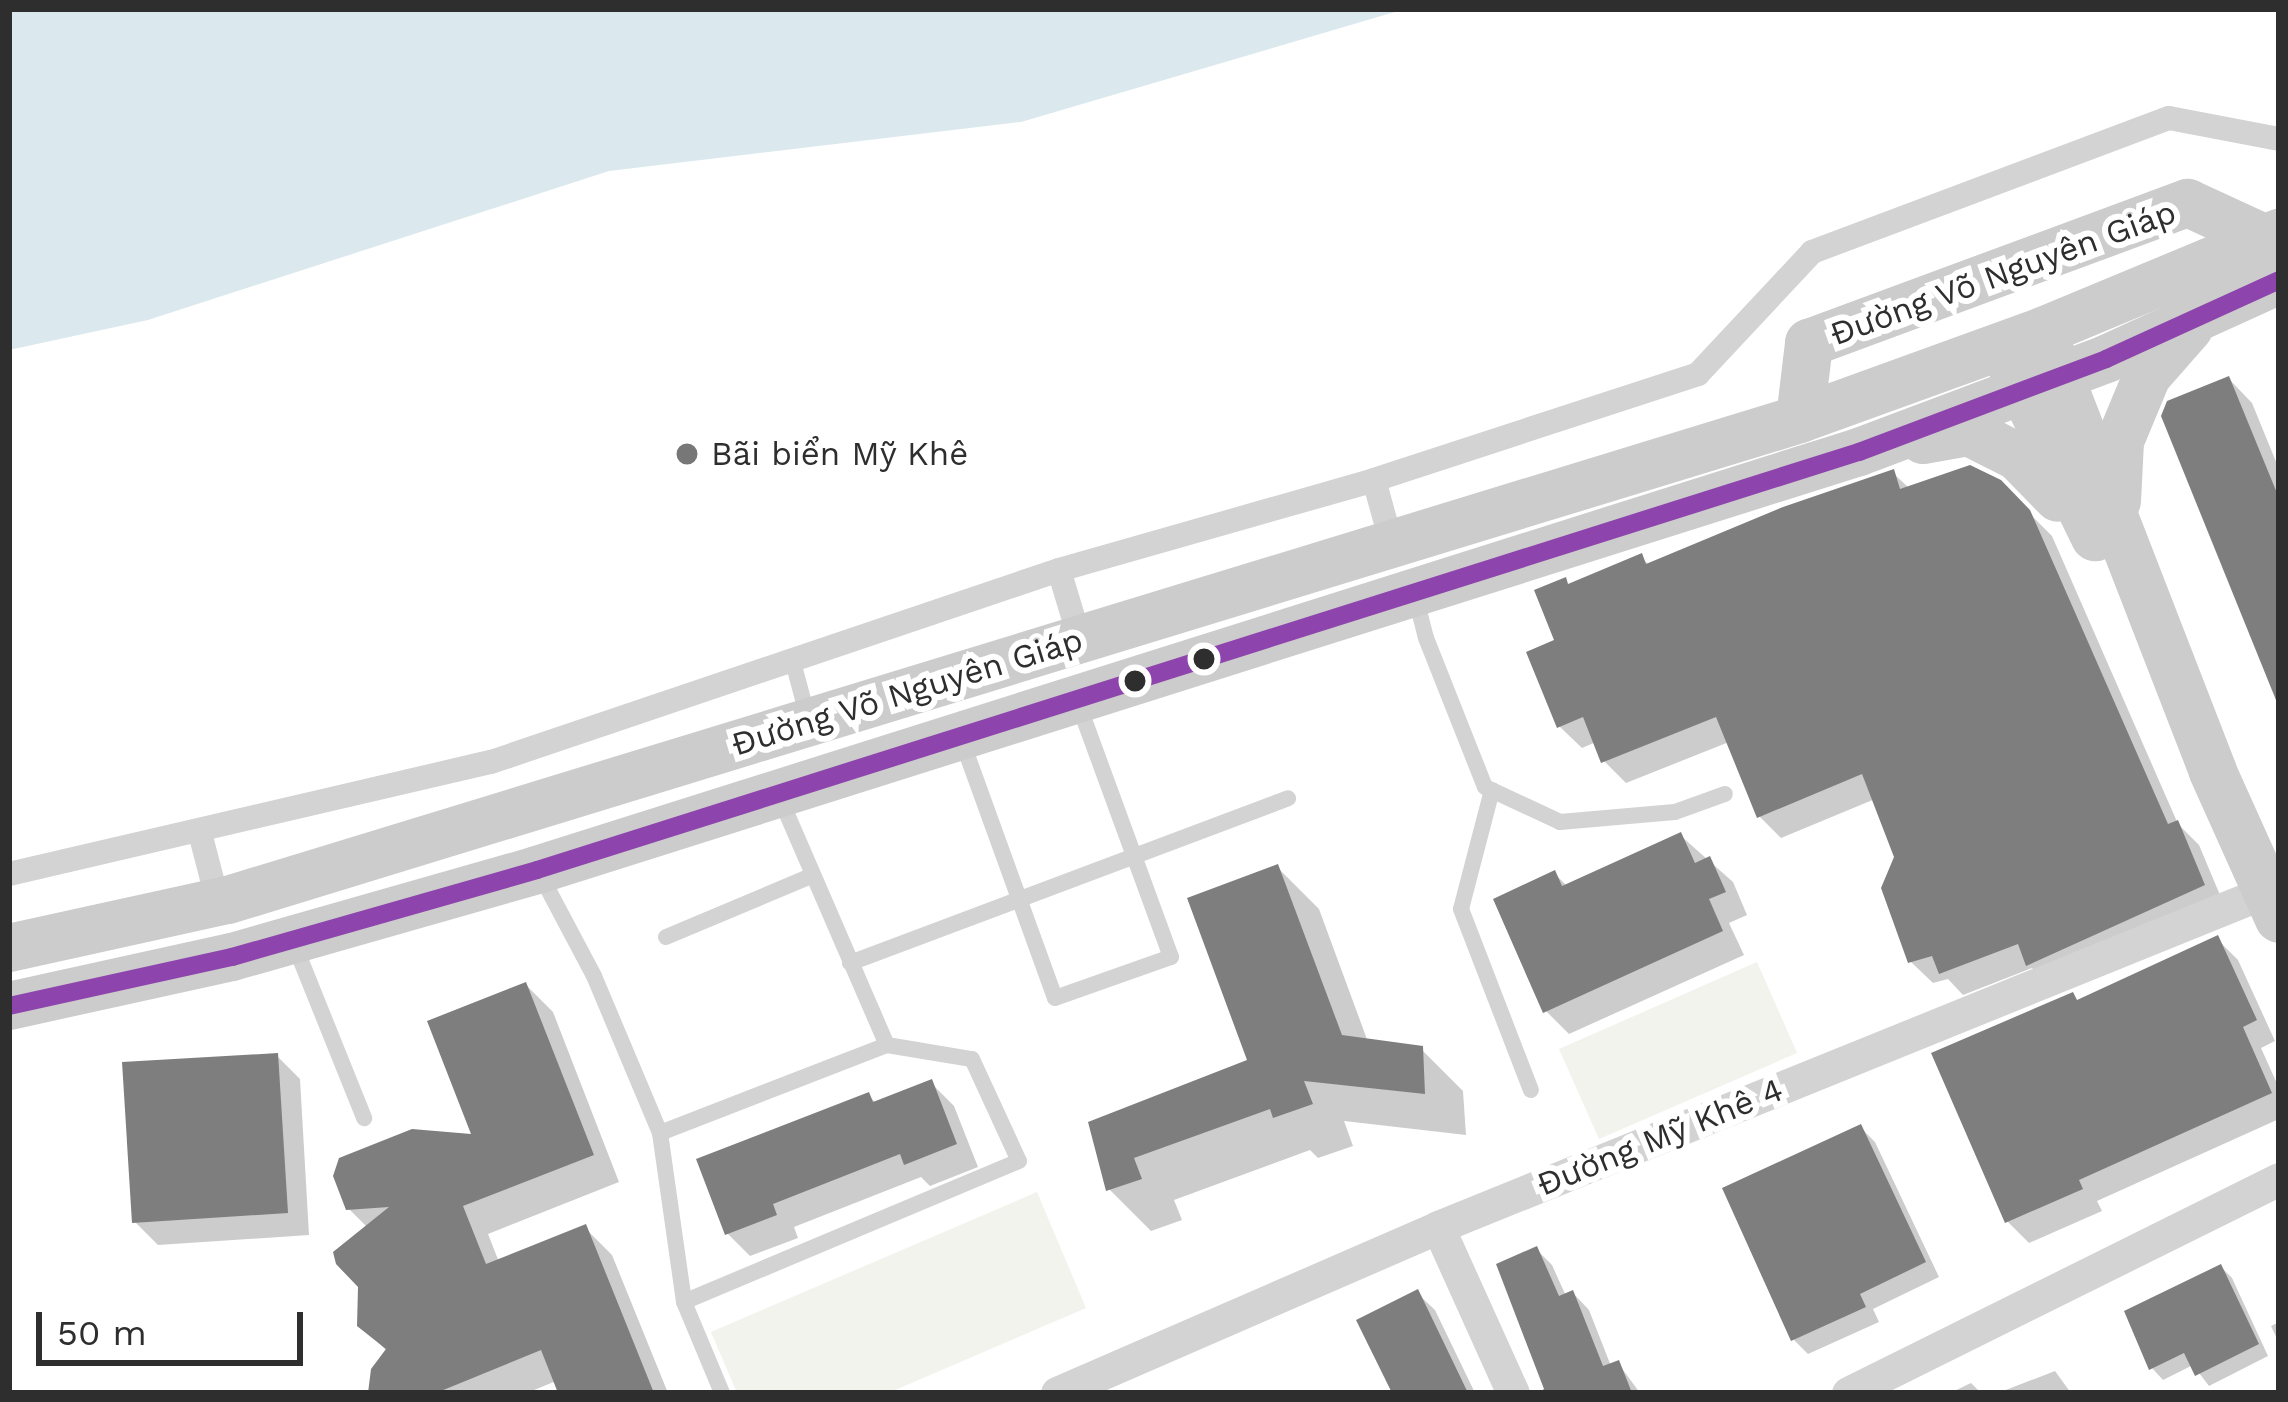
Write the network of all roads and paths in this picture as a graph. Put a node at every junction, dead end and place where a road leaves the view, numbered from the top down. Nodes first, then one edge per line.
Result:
1 (2279, 139) edge
2 (2276, 255) edge
3 (2199, 318) junction
4 (2023, 338) junction
5 (2041, 385) junction
6 (1800, 418) junction
7 (1859, 452) junction
8 (1374, 480) junction
9 (1387, 527) dead end
10 (2105, 528) junction
11 (1059, 570) junction
12 (1413, 589) junction
13 (1074, 620) dead end
14 (793, 662) junction
15 (1076, 697) junction
16 (804, 703) dead end
17 (960, 734) junction
18 (491, 762) junction
19 (1492, 790) junction
20 (778, 792) junction
21 (1725, 794) dead end
22 (1288, 798) dead end
23 (504, 800) dead end
24 (200, 833) junction
25 (1132, 857) junction
26 (537, 869) junction
27 (9, 874) edge
28 (811, 875) junction
29 (212, 879) dead end
30 (1018, 901) junction
31 (2273, 905) edge
32 (666, 937) dead end
33 (292, 940) junction
34 (9, 947) edge
35 (850, 963) junction
36 (9, 1006) edge
37 (886, 1045) junction
38 (1532, 1090) dead end
39 (364, 1118) dead end
40 (660, 1133) junction
41 (2279, 1179) edge
42 (1438, 1227) junction
43 (684, 1302) junction
44 (722, 1393) edge
45 (1058, 1393) edge
46 (1514, 1393) edge
47 (1848, 1393) edge

1 - 8 street
2 - 3 main road, Đường Võ Nguyên Giáp
2 - 4 main road, Đường Võ Nguyên Giáp
2 - 6 main road, Đường Võ Nguyên Giáp
3 - 5 main road, Đường Võ Nguyên Giáp
3 - 10 main road
4 - 5 main road
4 - 6 main road, Đường Võ Nguyên Giáp
5 - 7 main road, Đường Võ Nguyên Giáp
5 - 10 main road
6 - 34 main road, Đường Võ Nguyên Giáp
7 - 10 main road
7 - 12 main road, Đường Võ Nguyên Giáp
8 - 9 street
8 - 11 street
10 - 31 main road
11 - 13 street
11 - 14 street
12 - 15 main road, Đường Võ Nguyên Giáp
12 - 19 lane
14 - 16 lane
14 - 18 street
15 - 17 main road, Đường Võ Nguyên Giáp
15 - 25 lane
17 - 20 main road, Đường Võ Nguyên Giáp
17 - 30 lane
18 - 23 street
18 - 24 street
19 - 21 lane
19 - 38 lane
20 - 26 main road, Đường Võ Nguyên Giáp
20 - 28 lane
22 - 25 lane
24 - 27 street
24 - 29 street
25 - 30 lane
25 - 30 lane
26 - 33 main road, Đường Võ Nguyên Giáp
26 - 40 lane
28 - 32 lane
28 - 35 lane
30 - 35 lane
31 - 42 street, Đường Mỹ Khê 4
33 - 36 main road, Đường Võ Nguyên Giáp
33 - 39 lane
35 - 37 lane
37 - 40 lane
37 - 43 lane
40 - 43 lane
41 - 47 street
42 - 45 street, Đường Mỹ Khê 4
42 - 46 street
43 - 44 lane

